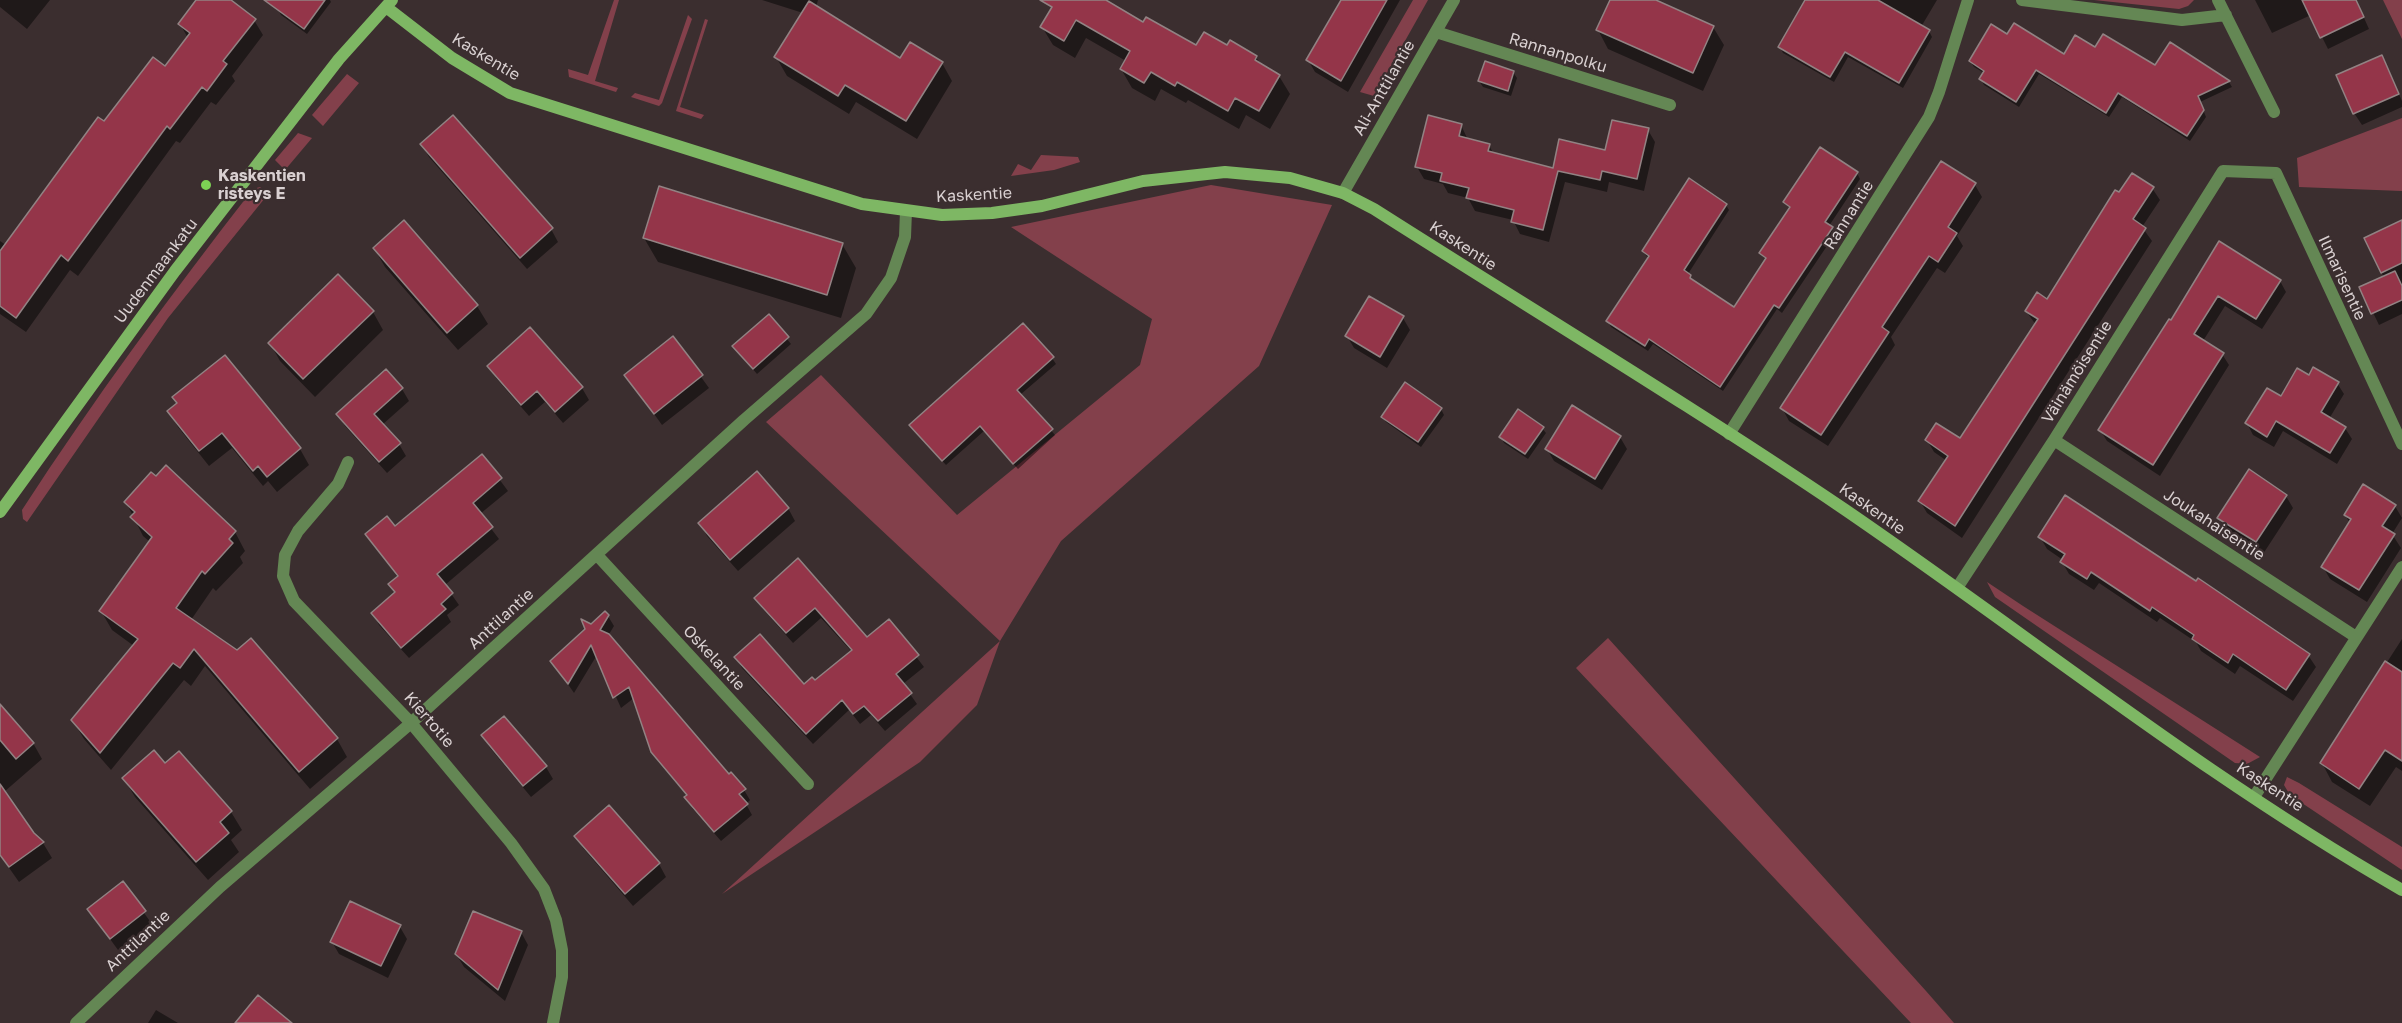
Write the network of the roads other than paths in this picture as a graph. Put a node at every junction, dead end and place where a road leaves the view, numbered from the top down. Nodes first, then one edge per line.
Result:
1 (1454, 0) edge
2 (1968, 0) edge
3 (2022, 0) edge
4 (2218, 0) edge
5 (389, 4) edge
6 (2226, 15) junction
7 (1436, 32) junction
8 (1670, 105) dead end
9 (2274, 112) dead end
10 (2223, 171) joint
11 (1343, 193) junction
12 (906, 211) junction
13 (1730, 434) junction
14 (2054, 440) junction
15 (2402, 444) edge
16 (348, 462) dead end
17 (0, 512) edge
18 (597, 555) junction
19 (2402, 567) edge
20 (1957, 588) junction
21 (2356, 637) junction
22 (411, 723) junction
23 (808, 784) dead end
24 (2254, 797) junction
25 (2402, 890) edge
26 (76, 1023) edge
27 (553, 1023) edge

1 - 7 street, Ali-Anttilantie
2 - 13 street, Rannantie
3 - 6 street
4 - 6 street
5 - 12 street, Kaskentie
5 - 17 street, Uudenmaankatu
6 - 9 street
7 - 8 street, Rannanpolku
7 - 11 street, Ali-Anttilantie
10 - 14 street, Väinämöisentie
10 - 15 street, Ilmarisentie
11 - 12 street, Kaskentie
11 - 13 street, Kaskentie
12 - 18 street, Anttilantie
13 - 20 street, Kaskentie
14 - 20 street, Väinämöisentie
14 - 21 street, Joukahaisentie
16 - 22 street, Kiertotie
18 - 22 street, Anttilantie
18 - 23 street, Oskelantie
19 - 21 street
20 - 24 street, Kaskentie
21 - 24 street
22 - 26 street, Anttilantie
22 - 27 street, Kiertotie
24 - 25 street, Kaskentie

